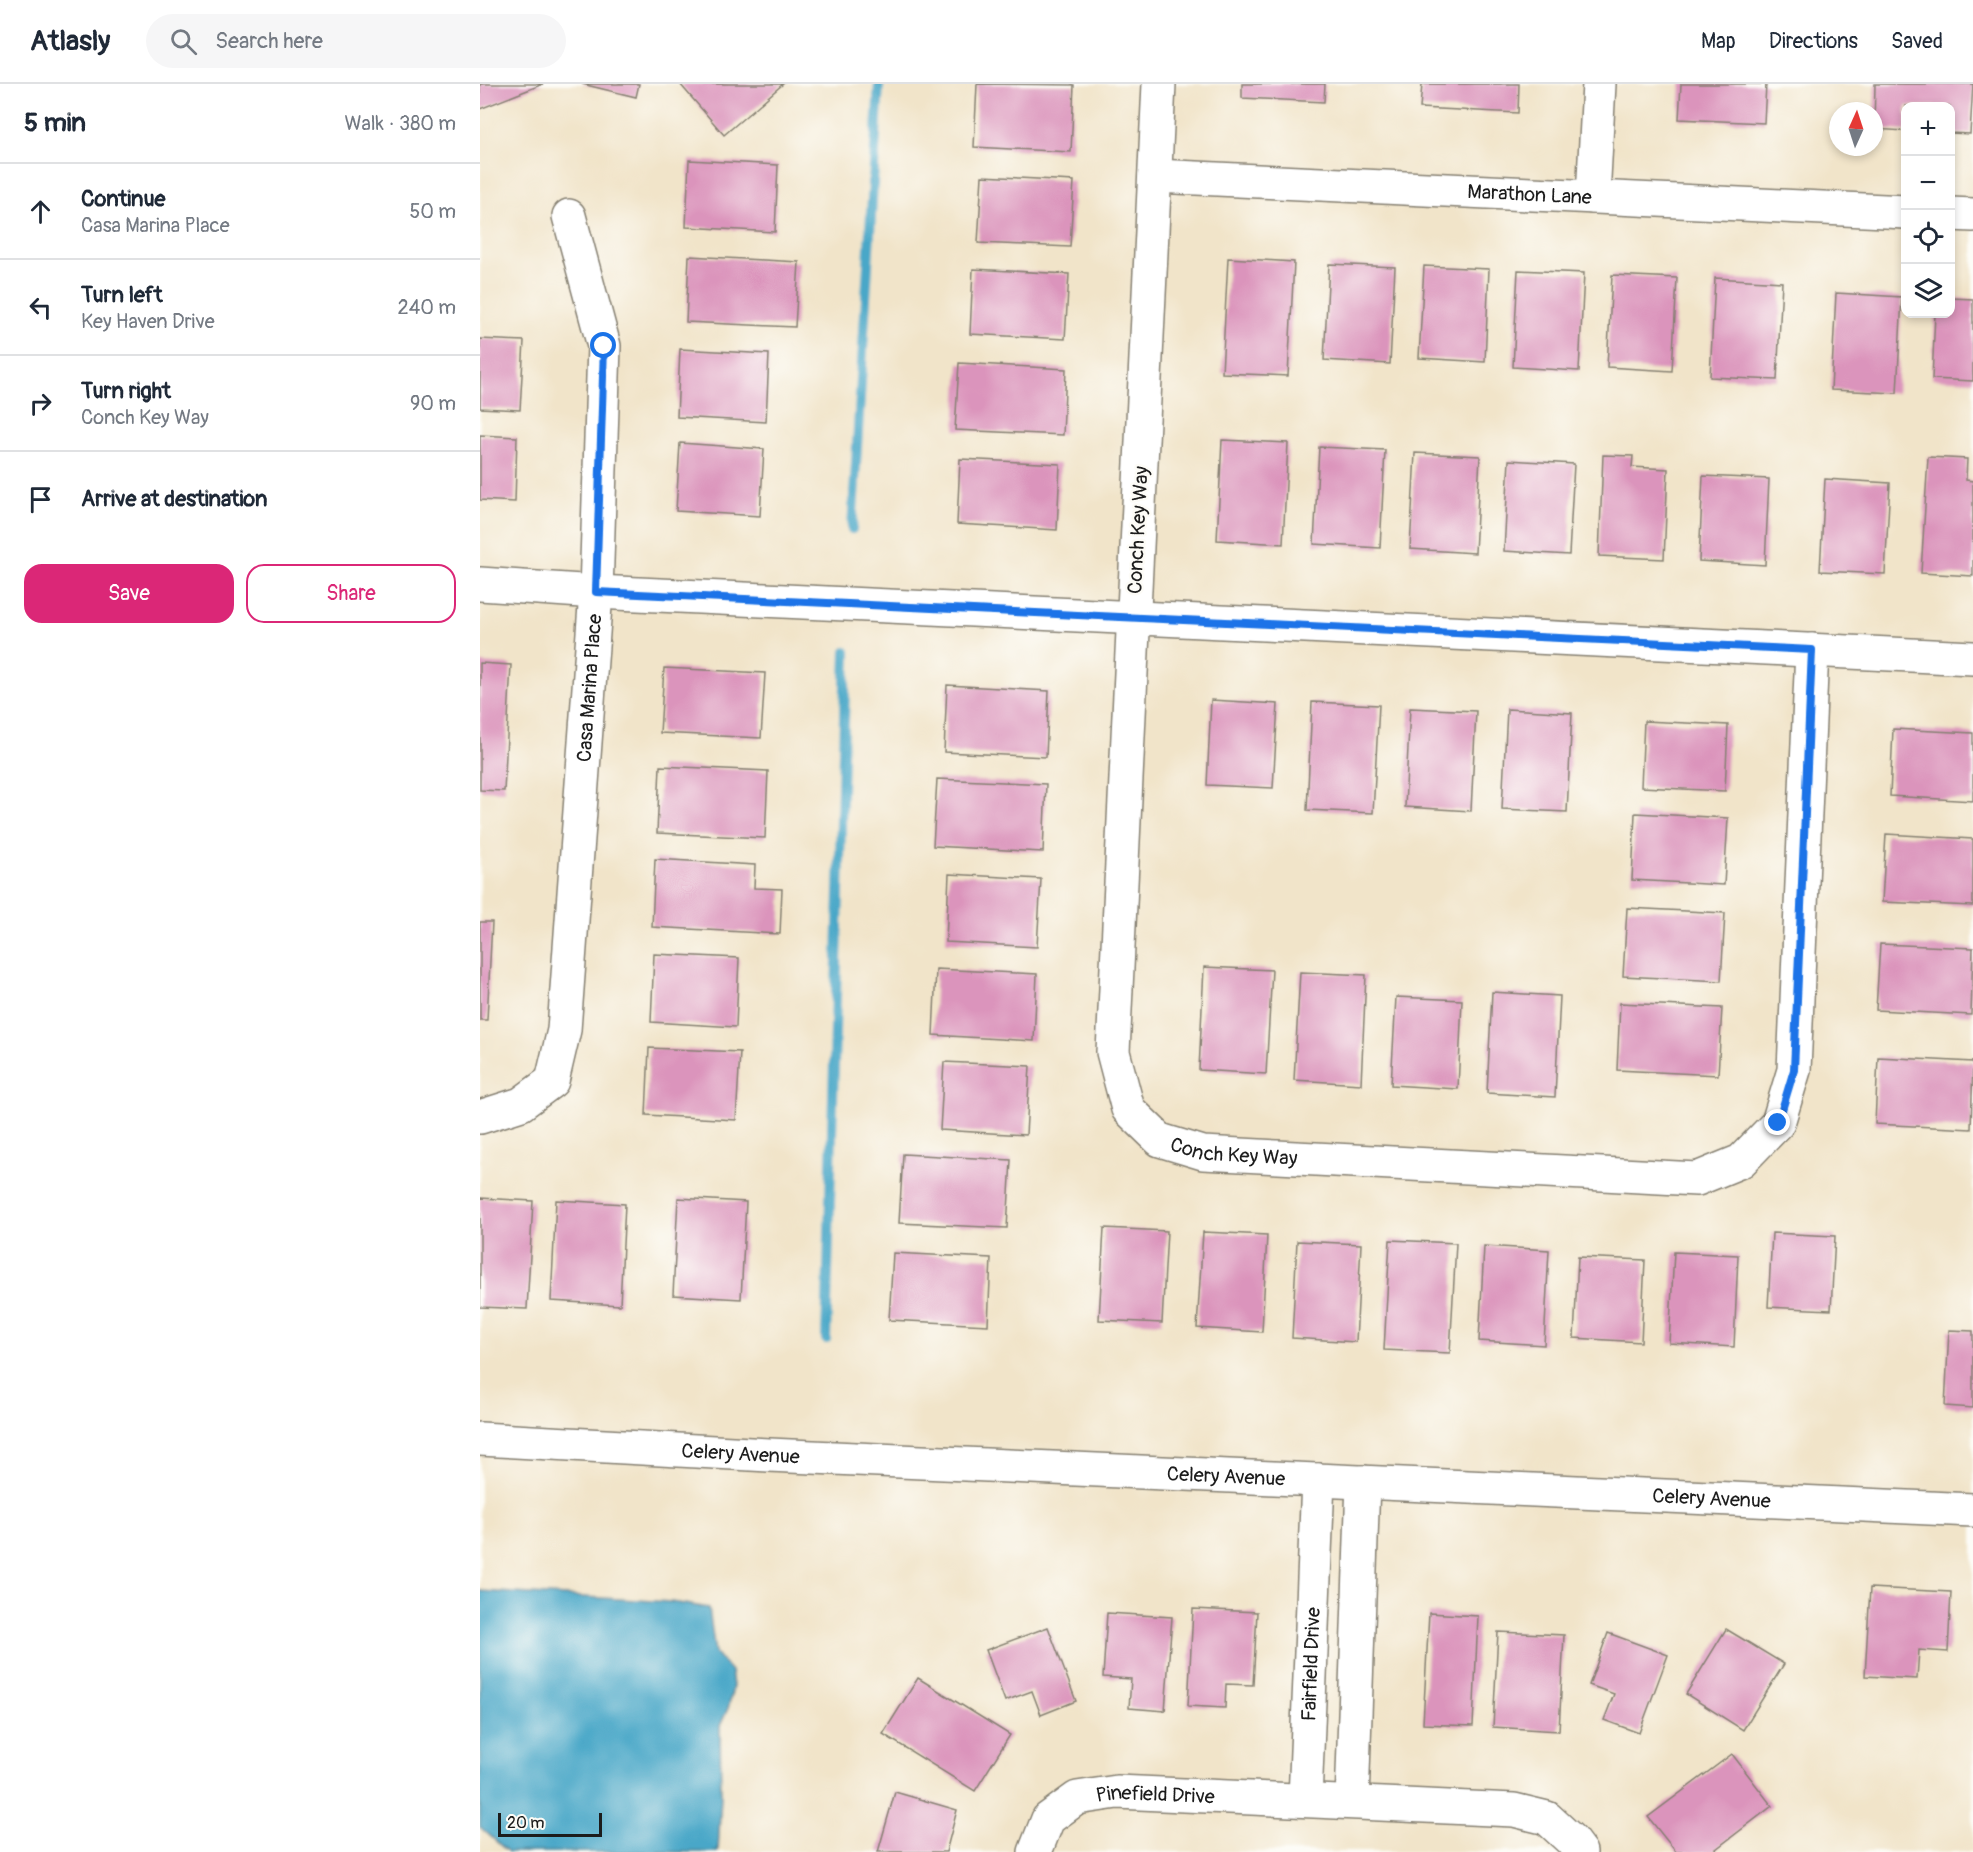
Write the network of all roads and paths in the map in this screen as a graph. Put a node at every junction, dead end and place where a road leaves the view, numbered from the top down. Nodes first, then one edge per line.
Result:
1 (1160, 84) edge
2 (1599, 84) edge
3 (1155, 176) junction
4 (1593, 197) junction
5 (1901, 212) edge
6 (1955, 214) edge
7 (1973, 215) edge
8 (569, 216) dead end
9 (480, 584) edge
10 (596, 592) junction
11 (1134, 618) junction
12 (1812, 650) junction
13 (1973, 658) edge
14 (480, 1117) edge
15 (480, 1439) edge
16 (1318, 1480) junction
17 (1363, 1482) junction
18 (1973, 1510) edge
19 (1305, 1800) junction
20 (1352, 1802) junction
21 (1035, 1852) edge
22 (1580, 1852) edge

1 - 3 street, Conch Key Way
2 - 4 street
3 - 4 street, Marathon Lane
3 - 11 street, Conch Key Way
4 - 5 street, Marathon Lane
6 - 7 street
8 - 10 street, Casa Marina Place
9 - 10 street
10 - 11 street
10 - 14 street, Casa Marina Place
11 - 12 street
11 - 12 street, Conch Key Way
12 - 13 street
15 - 16 street, Celery Avenue
16 - 17 street, Celery Avenue
16 - 19 street, Fairfield Drive
17 - 18 street, Celery Avenue
17 - 20 street
19 - 20 street
19 - 21 street, Pinefield Drive
20 - 22 street

